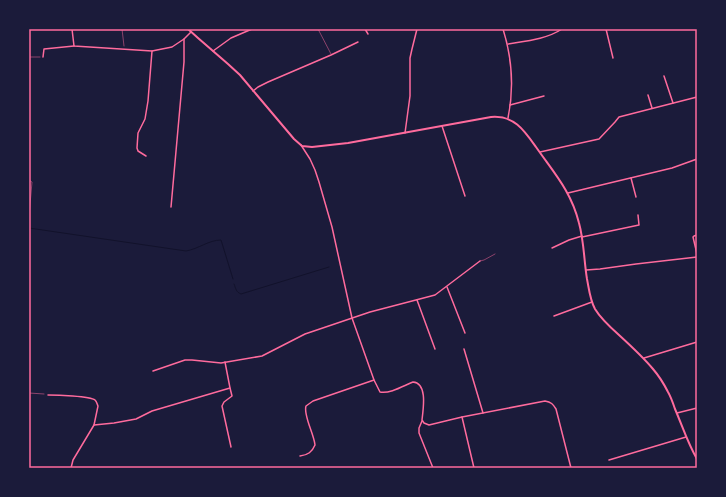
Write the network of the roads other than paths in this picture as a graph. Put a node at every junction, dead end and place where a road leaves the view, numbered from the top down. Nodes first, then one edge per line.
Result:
1 (72, 29) edge
2 (188, 29) edge
3 (252, 29) edge
4 (318, 29) edge
5 (365, 29) edge
6 (418, 29) edge
7 (503, 29) edge
8 (562, 29) edge
9 (606, 29) edge
10 (191, 32) junction
11 (368, 34) dead end
12 (184, 39) junction
13 (358, 42) dead end
14 (508, 44) junction
15 (74, 46) junction
16 (152, 51) junction
17 (213, 51) junction
18 (332, 55) junction
19 (43, 57) road end
20 (613, 58) dead end
21 (664, 76) dead end
22 (253, 91) junction
23 (648, 95) dead end
24 (544, 96) dead end
25 (697, 97) edge
26 (673, 103) junction
27 (510, 105) junction
28 (652, 108) junction
29 (508, 118) junction
30 (442, 126) junction
31 (405, 133) junction
32 (300, 144) junction
33 (540, 152) junction
34 (146, 156) dead end
35 (697, 159) edge
36 (631, 178) junction
37 (29, 180) edge
38 (568, 193) junction
39 (465, 196) dead end
40 (636, 197) dead end
41 (171, 208) dead end
42 (638, 215) dead end
43 (29, 216) edge
44 (697, 235) edge
45 (582, 236) junction
46 (552, 248) dead end
47 (495, 254) dead end
48 (697, 256) edge
49 (480, 261) joint
50 (586, 270) junction
51 (447, 287) junction
52 (417, 300) junction
53 (592, 302) junction
54 (554, 316) dead end
55 (352, 318) junction
56 (465, 333) dead end
57 (697, 342) edge
58 (435, 349) dead end
59 (464, 349) dead end
60 (644, 358) junction
61 (225, 362) junction
62 (153, 371) dead end
63 (374, 380) junction
64 (230, 388) junction
65 (48, 395) road end
66 (697, 408) edge
67 (483, 413) junction
68 (677, 413) junction
69 (462, 418) junction
70 (422, 420) junction
71 (94, 425) junction
72 (687, 437) junction
73 (231, 447) dead end
74 (300, 456) dead end
75 (697, 459) edge
76 (609, 460) dead end
77 (71, 468) edge
78 (433, 468) edge
79 (474, 468) edge
80 (570, 468) edge

1 - 15 street
2 - 10 street
3 - 17 street
4 - 18 lane
5 - 11 street
6 - 31 street
7 - 14 street
8 - 14 street
9 - 20 street
10 - 12 street
10 - 17 street
12 - 16 street
12 - 41 street
13 - 18 street
14 - 27 street
15 - 16 street
15 - 19 street
16 - 34 street
17 - 22 street
18 - 22 street
21 - 26 street
22 - 32 street
23 - 28 street
24 - 27 street
25 - 26 street
26 - 28 street
27 - 29 street
28 - 33 street
29 - 30 street
29 - 33 street
30 - 31 street
30 - 39 street
31 - 32 street
32 - 55 street
33 - 38 street
35 - 36 street
36 - 38 street
36 - 40 street
37 - 43 lane
38 - 45 street
42 - 45 street
44 - 48 street
45 - 46 street
45 - 50 street
47 - 49 lane
48 - 50 street
49 - 51 street
50 - 53 street
51 - 52 street
51 - 56 street
52 - 55 street
52 - 58 street
53 - 54 street
53 - 60 street
55 - 61 street
55 - 63 street
57 - 60 street
59 - 67 street
60 - 68 street
61 - 62 street
61 - 64 street
63 - 70 street
63 - 74 street
64 - 71 street
64 - 73 street
65 - 71 street
66 - 68 street
67 - 69 street
67 - 80 street
68 - 72 street
69 - 70 street
69 - 79 street
70 - 78 street
71 - 77 street
72 - 75 street
72 - 76 street

